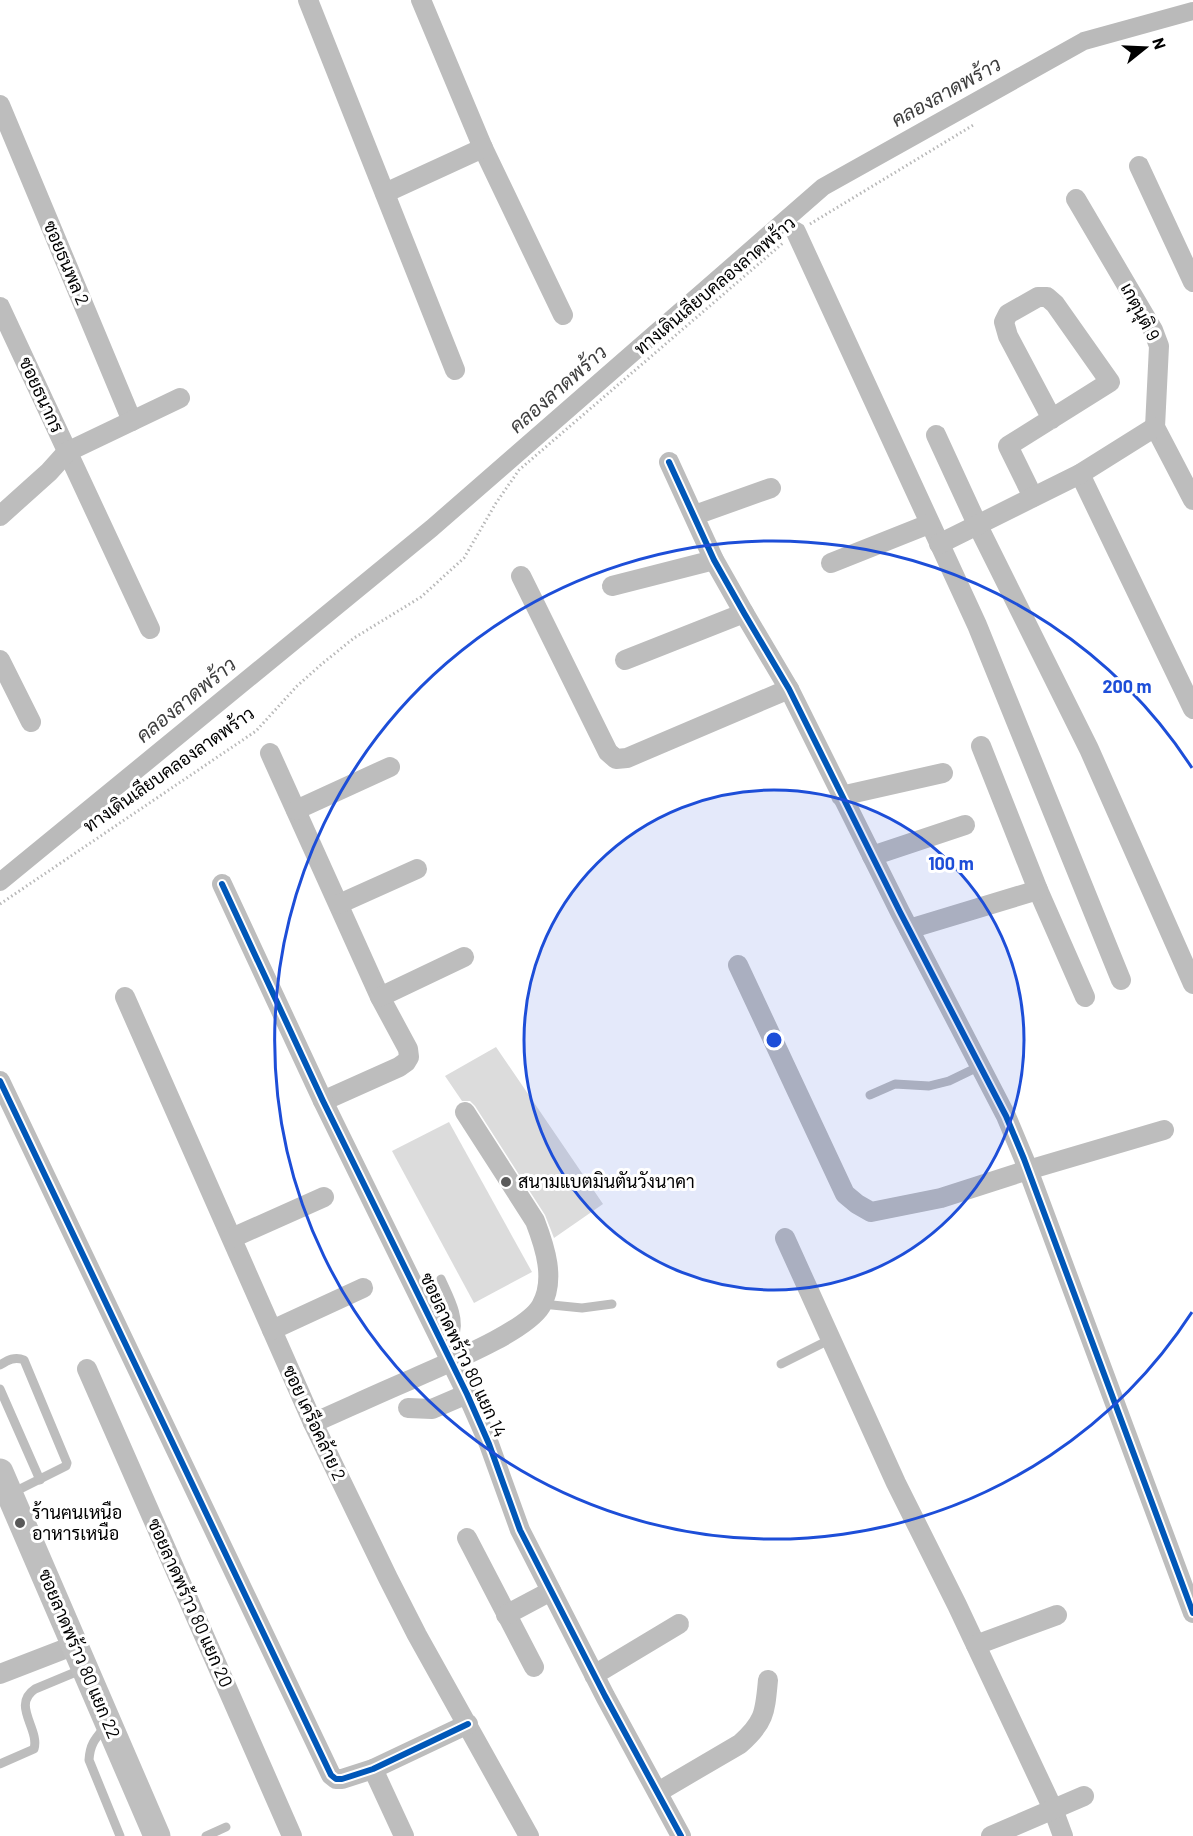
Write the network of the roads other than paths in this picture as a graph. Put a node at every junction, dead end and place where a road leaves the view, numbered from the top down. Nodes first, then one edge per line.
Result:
1 (308, 0) edge
2 (421, 0) edge
3 (0, 105) edge
4 (483, 147) junction
5 (1139, 166) dead end
6 (385, 194) junction
7 (1076, 199) dead end
8 (796, 232) road end
9 (1193, 282) edge
10 (0, 307) edge
11 (563, 315) dead end
12 (455, 370) dead end
13 (180, 398) dead end
14 (1052, 419) junction
15 (132, 421) junction
16 (1155, 427) junction
17 (936, 435) dead end
18 (67, 452) junction
19 (669, 462) dead end
20 (1080, 474) junction
21 (771, 488) dead end
22 (1033, 497) junction
23 (1193, 500) edge
24 (695, 515) junction
25 (0, 516) edge
26 (929, 524) junction
27 (977, 524) junction
28 (939, 544) junction
29 (714, 560) junction
30 (831, 563) dead end
31 (521, 576) dead end
32 (612, 586) dead end
33 (744, 613) junction
34 (150, 628) dead end
35 (0, 660) edge
36 (625, 660) dead end
37 (789, 689) junction
38 (1193, 709) edge
39 (31, 722) dead end
40 (981, 746) dead end
41 (270, 753) dead end
42 (390, 767) dead end
43 (943, 773) dead end
44 (841, 796) junction
45 (296, 810) junction
46 (965, 825) dead end
47 (872, 856) junction
48 (417, 869) dead end
49 (222, 884) dead end
50 (1038, 890) junction
51 (339, 904) junction
52 (909, 930) junction
53 (464, 957) dead end
54 (738, 965) dead end
55 (1121, 981) dead end
56 (1193, 984) edge
57 (381, 996) junction
58 (125, 997) dead end
59 (1085, 997) dead end
60 (980, 1066) junction
61 (0, 1081) edge
62 (870, 1095) dead end
63 (323, 1101) junction
64 (465, 1112) dead end
65 (1164, 1130) dead end
66 (1028, 1170) junction
67 (324, 1197) dead end
68 (232, 1238) junction
69 (785, 1238) dead end
70 (441, 1279) dead end
71 (363, 1288) dead end
72 (542, 1304) junction
73 (612, 1304) dead end
74 (272, 1330) junction
75 (831, 1339) junction
76 (448, 1354) junction
77 (781, 1364) dead end
78 (0, 1365) edge
79 (87, 1369) dead end
80 (0, 1389) edge
81 (467, 1394) junction
82 (408, 1408) dead end
83 (313, 1423) junction
84 (40, 1480) junction
85 (5, 1483) edge
86 (467, 1538) dead end
87 (550, 1591) junction
88 (1193, 1613) edge
89 (1057, 1615) dead end
90 (506, 1616) junction
91 (679, 1624) dead end
92 (976, 1645) junction
93 (80, 1657) junction
94 (534, 1667) dead end
95 (0, 1674) edge
96 (594, 1675) junction
97 (768, 1680) dead end
98 (109, 1723) junction
99 (468, 1724) junction
100 (0, 1764) edge
101 (373, 1769) junction
102 (658, 1792) junction
103 (1084, 1797) dead end
104 (1053, 1809) junction
105 (226, 1827) dead end
106 (120, 1836) edge
107 (158, 1836) edge
108 (206, 1836) edge
109 (292, 1836) edge
110 (404, 1836) edge
111 (529, 1836) edge
112 (681, 1836) edge
113 (991, 1836) edge
114 (1063, 1836) edge

1 - 6 street
2 - 4 street
3 - 15 street, ซอยธนพล 2
4 - 6 street
4 - 11 street
5 - 9 street
6 - 12 street
7 - 16 street, เกตุนุติ 9
8 - 26 street
10 - 18 street, ซอยธนากร
13 - 15 street
14 - 14 street
14 - 22 street
15 - 18 street
16 - 20 street
16 - 23 street
17 - 27 street
18 - 25 street
18 - 34 street, ซอยธนากร
19 - 24 street
20 - 22 street
20 - 38 street
21 - 24 street
22 - 27 street
24 - 29 street
26 - 28 street
26 - 30 street
27 - 28 street
27 - 56 street
28 - 55 street
29 - 32 street
29 - 33 street
31 - 37 street
33 - 36 street
33 - 37 street
35 - 39 street
37 - 44 street
40 - 50 street
41 - 45 street
42 - 45 street
43 - 44 street
44 - 47 street
45 - 51 street
46 - 47 street
47 - 52 street
48 - 51 street
49 - 63 street, ซอยลาดพร้าว 80 แยก 14
50 - 52 street
50 - 59 street
51 - 57 street
52 - 60 street
53 - 57 street
54 - 66 street
57 - 63 street
58 - 68 street, ซอย เครือคล้าย 2
60 - 62 lane
60 - 66 street
61 - 101 street
63 - 76 street, ซอยลาดพร้าว 80 แยก 14
64 - 72 street
65 - 66 street
66 - 88 street
67 - 68 street
68 - 74 street, ซอย เครือคล้าย 2
69 - 75 street
70 - 76 lane
71 - 74 street
72 - 73 lane
72 - 76 street
74 - 83 street, ซอย เครือคล้าย 2
75 - 77 lane
75 - 92 street
76 - 81 street, ซอยลาดพร้าว 80 แยก 14
76 - 83 street
78 - 84 lane
79 - 109 street, ซอยลาดพร้าว 80 แยก 20
80 - 84 lane
81 - 82 street
81 - 87 street, ซอยลาดพร้าว 80 แยก 14
83 - 99 street, ซอย เครือคล้าย 2
84 - 85 lane
85 - 93 street, ซอยลาดพร้าว 80 แยก 22
86 - 90 street
87 - 90 street
87 - 96 street, ซอยลาดพร้าว 80 แยก 14
89 - 92 street
90 - 94 street
91 - 96 street
92 - 104 street
93 - 95 street
93 - 98 street, ซอยลาดพร้าว 80 แยก 22
93 - 100 lane
96 - 102 street, ซอยลาดพร้าว 80 แยก 14
97 - 102 street
98 - 106 lane
98 - 107 street, ซอยลาดพร้าว 80 แยก 22
99 - 101 street
99 - 111 street, ซอย เครือคล้าย 2
101 - 110 street
102 - 112 street, ซอยลาดพร้าว 80 แยก 14
103 - 104 street
104 - 113 street
104 - 114 street
105 - 108 lane

